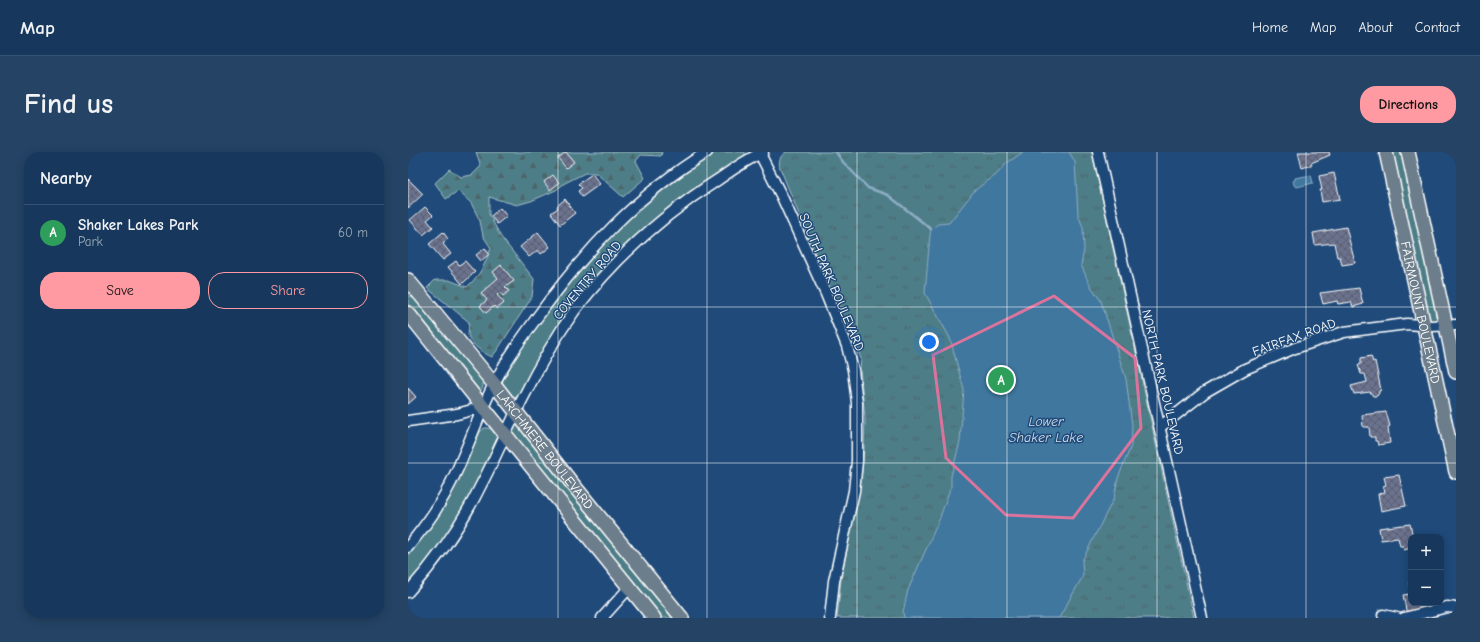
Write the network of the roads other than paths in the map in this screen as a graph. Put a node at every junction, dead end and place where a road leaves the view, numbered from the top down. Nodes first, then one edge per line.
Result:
1 (707, 152) edge
2 (760, 152) edge
3 (1098, 152) edge
4 (1386, 152) edge
5 (1408, 152) edge
6 (408, 280) edge
7 (408, 313) edge
8 (1424, 325) junction
9 (1451, 326) edge
10 (1456, 372) edge
11 (494, 384) junction
12 (483, 407) junction
13 (516, 412) junction
14 (408, 420) edge
15 (1160, 427) junction
16 (506, 435) junction
17 (1456, 472) edge
18 (408, 548) edge
19 (630, 587) junction
20 (408, 592) edge
21 (1456, 608) edge
22 (1383, 615) dead end
23 (602, 618) edge
24 (654, 618) edge
25 (682, 618) edge
26 (830, 618) edge
27 (1202, 618) edge
28 (1397, 618) edge
29 (1404, 618) edge

1 - 11 street, COVENTRY ROAD
2 - 13 street, COVENTRY ROAD
2 - 26 street, SOUTH PARK BOULEVARD
3 - 15 street, NORTH PARK BOULEVARD
4 - 8 main road, FAIRMOUNT BOULEVARD
5 - 9 main road, FAIRMOUNT BOULEVARD
6 - 11 main road, LARCHMERE BOULEVARD
7 - 12 main road, LARCHMERE BOULEVARD
8 - 9 street, FAIRFAX ROAD
8 - 15 street, FAIRFAX ROAD
8 - 17 main road, FAIRMOUNT BOULEVARD
9 - 10 main road, FAIRMOUNT BOULEVARD
11 - 12 street, COVENTRY ROAD
11 - 13 main road, LARCHMERE BOULEVARD
12 - 14 street
12 - 16 main road, LARCHMERE BOULEVARD
12 - 18 street, COVENTRY ROAD
13 - 16 street, COVENTRY ROAD
13 - 25 main road, LARCHMERE BOULEVARD
15 - 27 street, NORTH PARK BOULEVARD
16 - 19 main road, LARCHMERE BOULEVARD
16 - 20 street, COVENTRY ROAD
19 - 23 street
19 - 24 main road, LARCHMERE BOULEVARD
21 - 29 street
22 - 28 street

